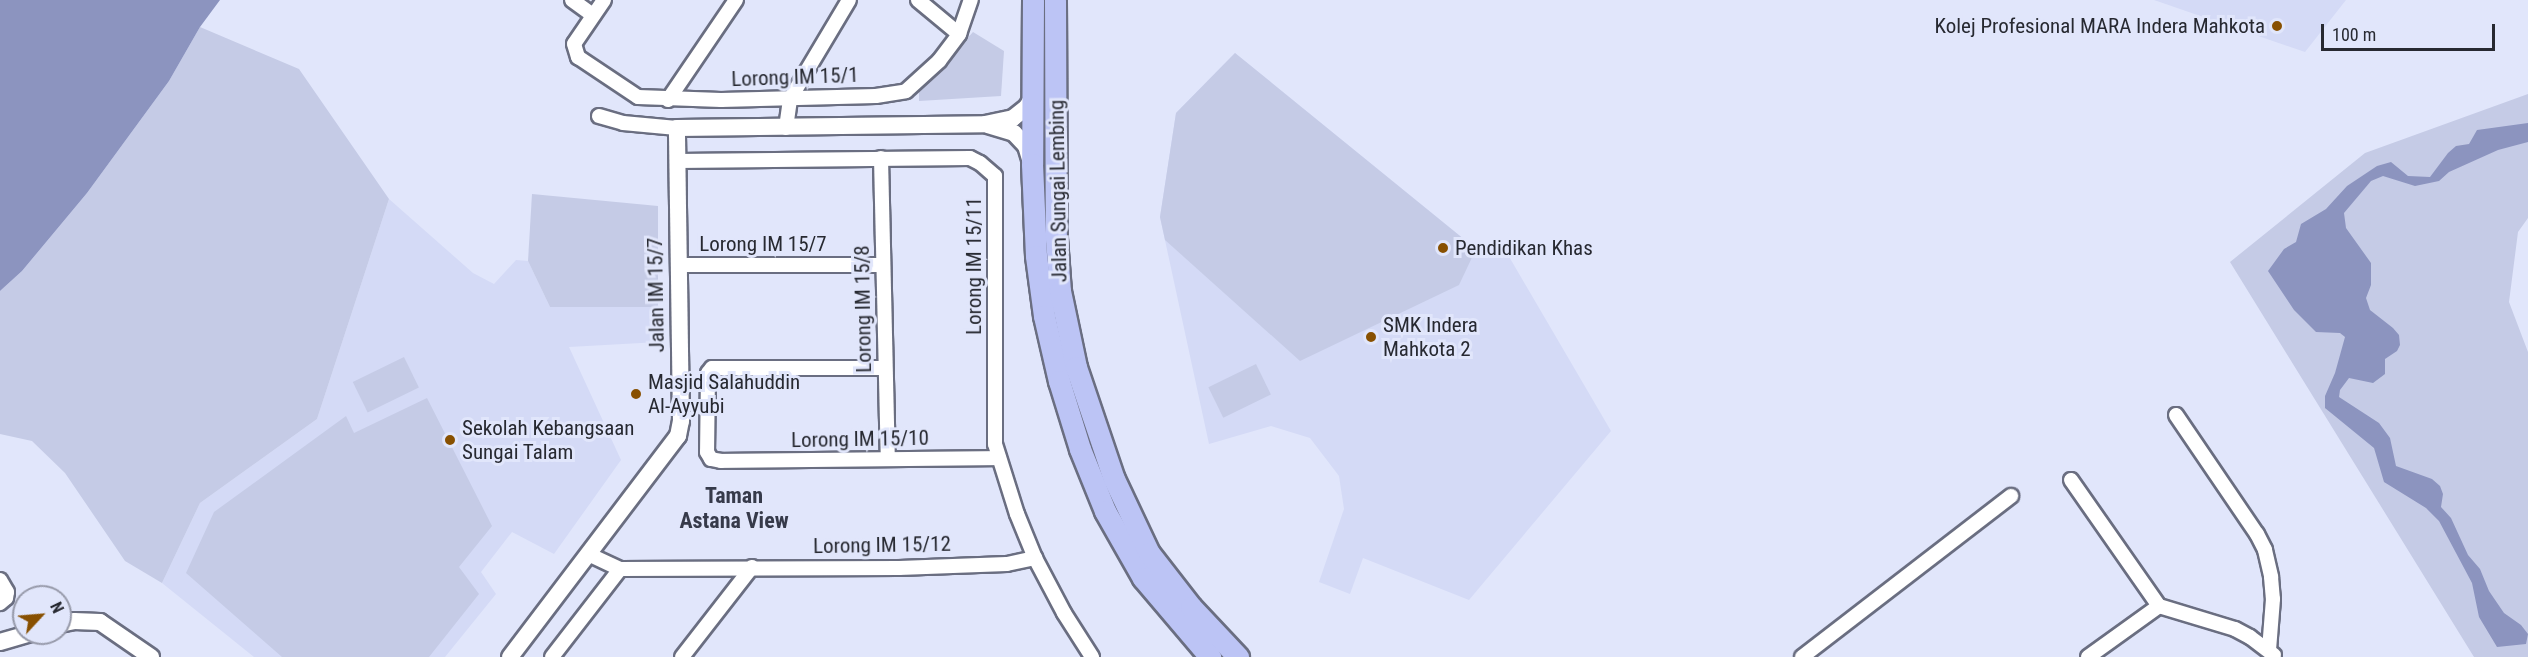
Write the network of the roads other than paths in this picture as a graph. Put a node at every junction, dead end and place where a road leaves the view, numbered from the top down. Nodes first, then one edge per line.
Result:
1 (572, 0) edge
2 (604, 0) edge
3 (736, 0) edge
4 (849, 0) edge
5 (918, 0) edge
6 (971, 0) edge
7 (1033, 0) edge
8 (1055, 0) edge
9 (593, 15) junction
10 (959, 34) junction
11 (1032, 98) junction
12 (790, 99) junction
13 (668, 100) junction
14 (599, 116) dead end
15 (985, 124) junction
16 (677, 128) junction
17 (786, 128) junction
18 (881, 158) junction
19 (677, 161) junction
20 (1032, 164) junction
21 (678, 265) junction
22 (883, 265) junction
23 (885, 368) junction
24 (2176, 415) dead end
25 (999, 458) junction
26 (888, 459) junction
27 (2071, 480) dead end
28 (2011, 496) dead end
29 (588, 554) junction
30 (1035, 558) junction
31 (753, 567) junction
32 (620, 569) junction
33 (0, 580) edge
34 (3, 601) edge
35 (2158, 606) junction
36 (72, 621) edge
37 (1818, 652) edge
38 (2272, 654) edge
39 (1090, 656) edge
40 (152, 657) edge
41 (510, 657) edge
42 (552, 657) edge
43 (682, 657) edge
44 (1210, 657) edge
45 (1238, 657) edge
46 (1802, 657) edge
47 (2088, 657) edge

1 - 9 street
2 - 9 street
3 - 13 street
4 - 12 street
5 - 10 street
6 - 10 street, Lorong IM 15/1
7 - 11 main road, Jalan Sungai Lembing
8 - 45 main road, Jalan Sungai Lembing
9 - 13 street, Lorong IM 15/1
10 - 12 street, Lorong IM 15/1
11 - 15 street
11 - 20 main road, Jalan Sungai Lembing
12 - 13 street, Lorong IM 15/1
12 - 17 street
14 - 16 street
15 - 17 street
15 - 20 street
16 - 17 street
16 - 19 street, Jalan IM 15/7
18 - 19 street, Lorong IM 15/11
18 - 22 street, Lorong IM 15/8
18 - 25 street, Lorong IM 15/11
19 - 21 street, Jalan IM 15/7
20 - 44 main road, Jalan Sungai Lembing
21 - 22 street, Lorong IM 15/7
21 - 29 street, Jalan IM 15/7
22 - 23 street, Lorong IM 15/8
23 - 26 street, Lorong IM 15/8
23 - 26 street, Lorong IM 15/10
24 - 38 street
25 - 26 street, Lorong IM 15/10
25 - 30 street, Lorong IM 15/11
27 - 35 street
28 - 37 street
29 - 32 street, Lorong IM 15/12
29 - 41 street, Jalan IM 15/7
30 - 31 street, Lorong IM 15/12
30 - 39 street, Lorong IM 15/11
31 - 32 street, Lorong IM 15/12
31 - 43 street
32 - 42 street
33 - 34 street
35 - 38 street
35 - 47 street
36 - 40 street
37 - 46 street

